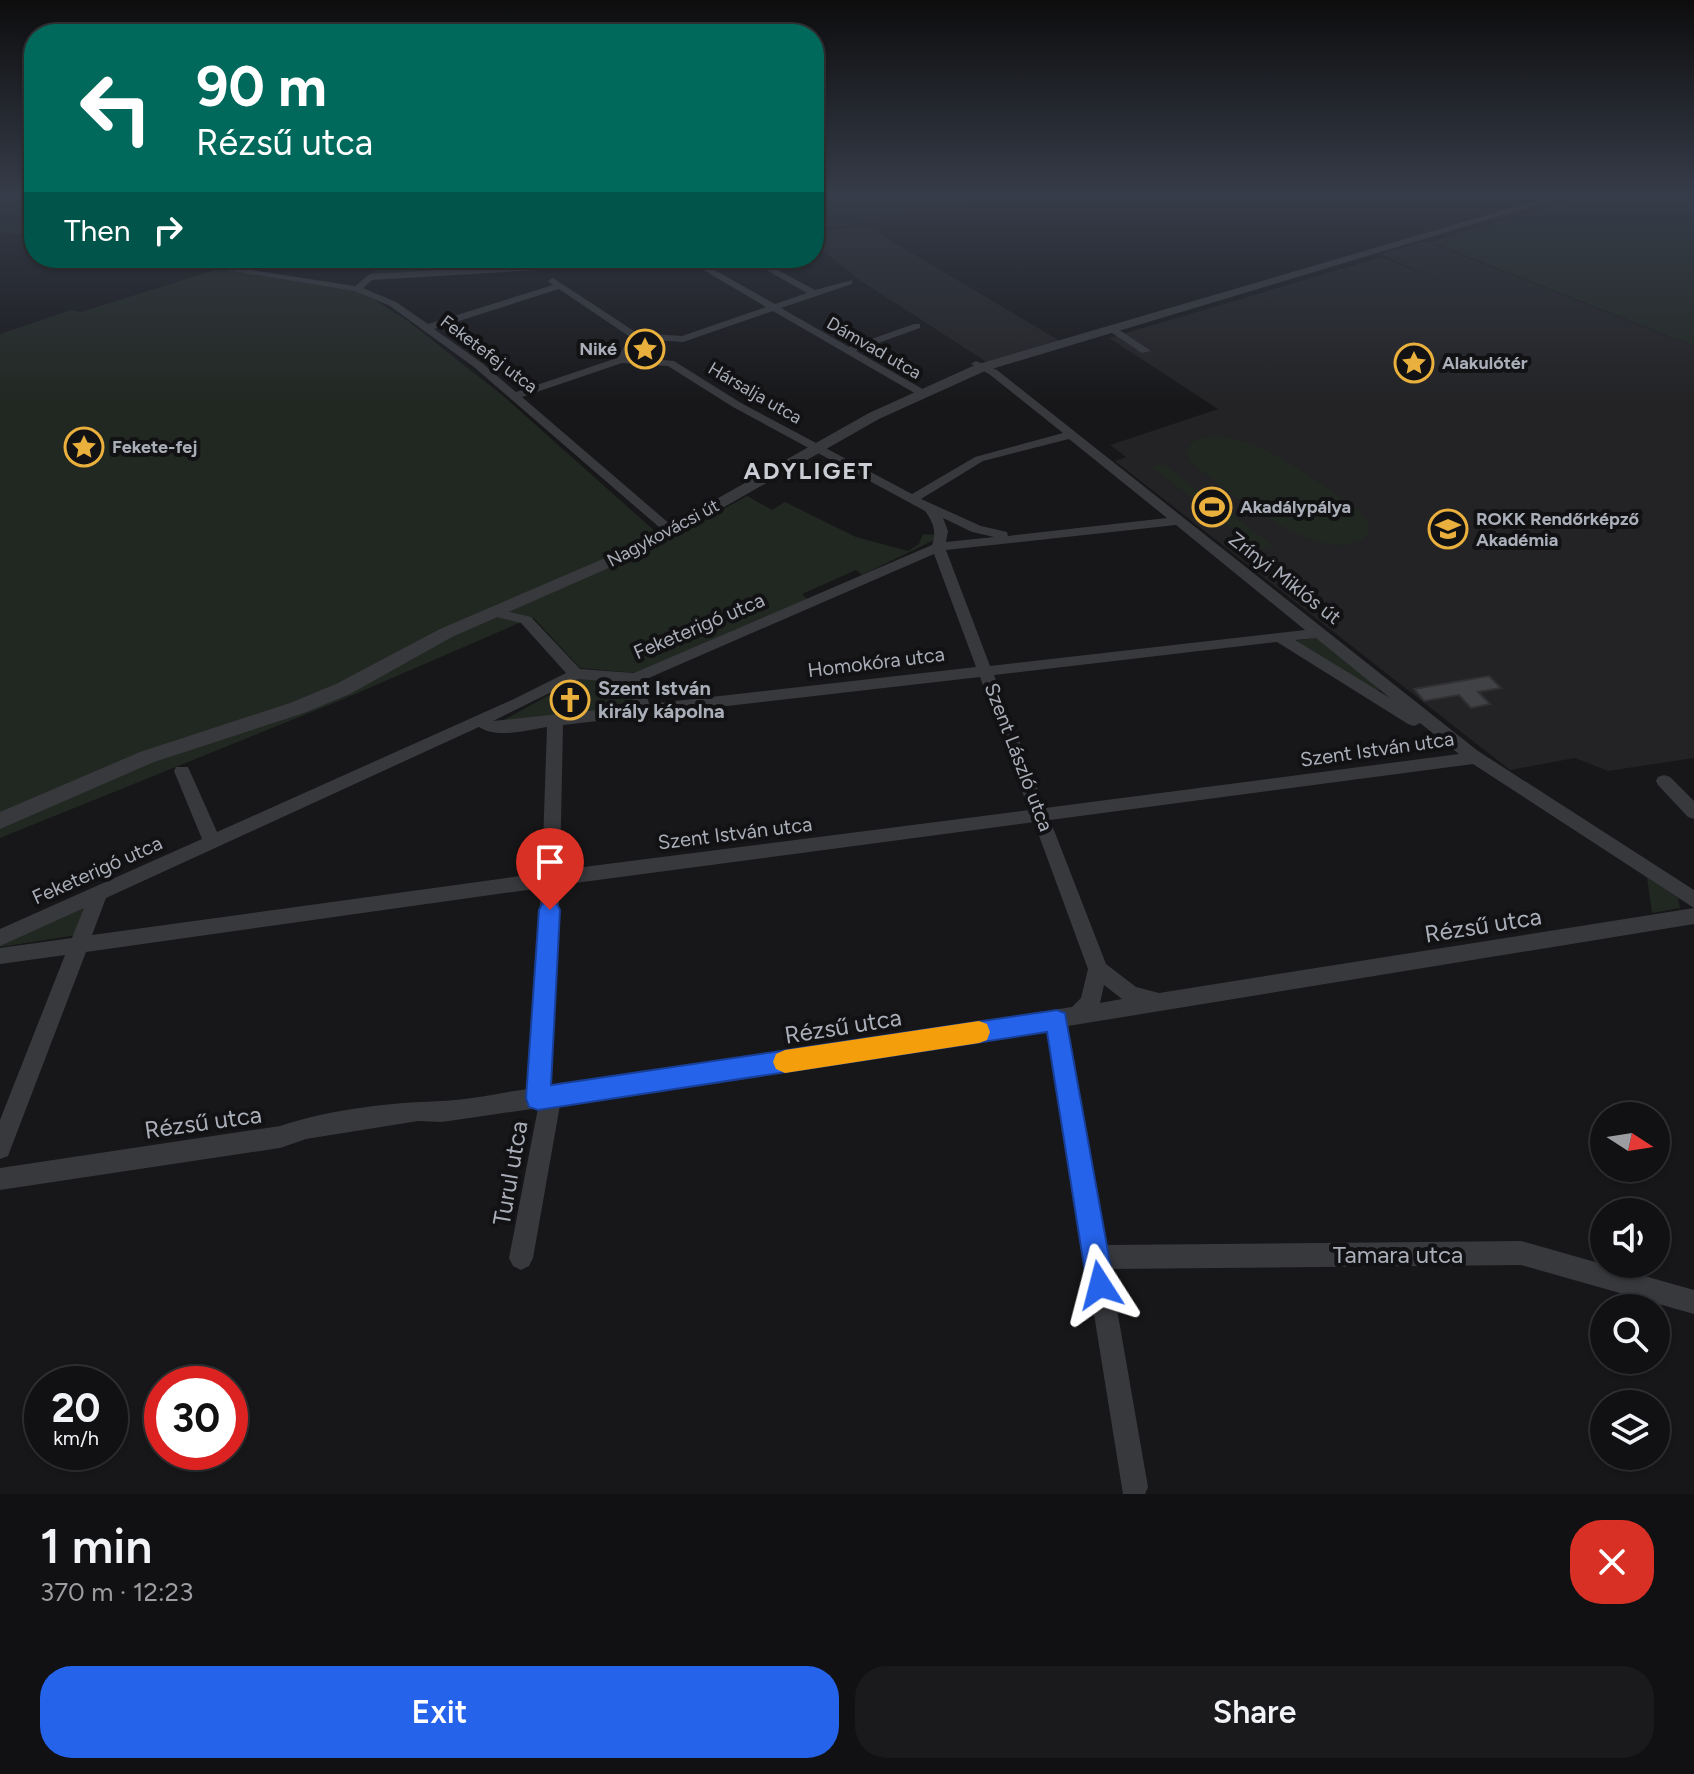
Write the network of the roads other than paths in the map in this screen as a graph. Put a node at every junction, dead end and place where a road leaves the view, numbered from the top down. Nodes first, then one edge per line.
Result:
1 (1326, 266) edge
2 (221, 268) edge
3 (501, 268) edge
4 (533, 268) edge
5 (704, 268) edge
6 (767, 268) edge
7 (849, 282) dead end
8 (560, 286) junction
9 (357, 289) junction
10 (815, 294) junction
11 (773, 308) junction
12 (917, 326) dead end
13 (426, 328) junction
14 (1112, 329) junction
15 (635, 336) junction
16 (683, 339) junction
17 (846, 351) junction
18 (1146, 351) dead end
19 (621, 360) junction
20 (670, 363) junction
21 (984, 368) junction
22 (922, 393) junction
23 (516, 395) junction
24 (1070, 435) junction
25 (820, 450) junction
26 (912, 499) junction
27 (929, 508) junction
28 (1177, 521) junction
29 (672, 531) junction
30 (1025, 537) junction
31 (938, 547) junction
32 (493, 612) junction
33 (1318, 633) junction
34 (1279, 637) junction
35 (985, 670) junction
36 (576, 674) junction
37 (636, 678) junction
38 (643, 710) junction
39 (555, 720) junction
40 (481, 721) junction
41 (1475, 758) junction
42 (182, 771) dead end
43 (1664, 781) dead end
44 (1694, 812) edge
45 (1041, 815) junction
46 (0, 821) edge
47 (212, 842) junction
48 (551, 879) junction
49 (99, 893) junction
50 (1694, 900) edge
51 (1694, 916) edge
52 (0, 938) edge
53 (80, 944) junction
54 (0, 956) edge
55 (1098, 969) junction
56 (1178, 1002) junction
57 (1067, 1018) junction
58 (544, 1098) junction
59 (0, 1148) edge
60 (0, 1179) edge
61 (1096, 1257) junction
62 (521, 1258) dead end
63 (1694, 1302) edge
64 (1134, 1487) dead end

1 - 14 street, Nagykovácsi út
2 - 9 street, Feketefej utca
3 - 9 street
4 - 8 street
5 - 11 street, Dámvad utca
6 - 10 street
7 - 10 street
8 - 13 street
8 - 15 street
9 - 13 street, Feketefej utca
10 - 11 street
11 - 16 street
11 - 17 street, Dámvad utca
12 - 17 street
13 - 23 street, Feketefej utca
14 - 18 street
14 - 21 street, Nagykovácsi út
15 - 16 street
15 - 19 street
16 - 20 street
17 - 22 street, Dámvad utca
19 - 20 street
19 - 23 street
20 - 25 street, Hársalja utca
21 - 22 street, Nagykovácsi út
21 - 24 street, Zrínyi Miklós út
22 - 25 street, Nagykovácsi út
23 - 29 street, Feketefej utca
24 - 26 street
24 - 28 street, Zrínyi Miklós út
25 - 26 street, Hársalja utca
25 - 29 street, Nagykovácsi út
26 - 27 street, Hársalja utca
27 - 30 street, Hársalja utca
27 - 31 street, Szent László utca
28 - 30 street, Feketerigó utca
28 - 33 street, Zrínyi Miklós út
29 - 32 street, Nagykovácsi út
30 - 31 street, Feketerigó utca
31 - 35 street, Szent László utca
31 - 37 street, Feketerigó utca
32 - 36 street
32 - 46 street, Nagykovácsi út
33 - 34 street, Homokóra utca
33 - 41 street, Zrínyi Miklós út
34 - 35 street, Homokóra utca
34 - 41 street, Zrínyi Miklós út
35 - 38 street, Homokóra utca
35 - 45 street, Szent László utca
36 - 37 street, Feketerigó utca
36 - 40 street, Feketerigó utca
37 - 38 street
38 - 39 street, Homokóra utca
39 - 40 street, Homokóra utca
39 - 48 street, Turul utca
40 - 47 street, Feketerigó utca
41 - 45 street, Szent István utca
41 - 50 street, Zrínyi Miklós út
42 - 47 street
43 - 44 street
45 - 48 street, Szent István utca
45 - 55 street, Szent László utca
47 - 49 street, Feketerigó utca
48 - 53 street, Szent István utca
48 - 58 street, Turul utca
49 - 52 street, Feketerigó utca
49 - 53 street
51 - 56 street, Rézsű utca
53 - 54 street, Szent István utca
53 - 59 street
55 - 56 street
55 - 57 street
56 - 57 street, Rézsű utca
57 - 58 street, Rézsű utca
57 - 61 street
58 - 60 street, Rézsű utca
58 - 62 street, Turul utca
61 - 63 street, Tamara utca
61 - 64 street

